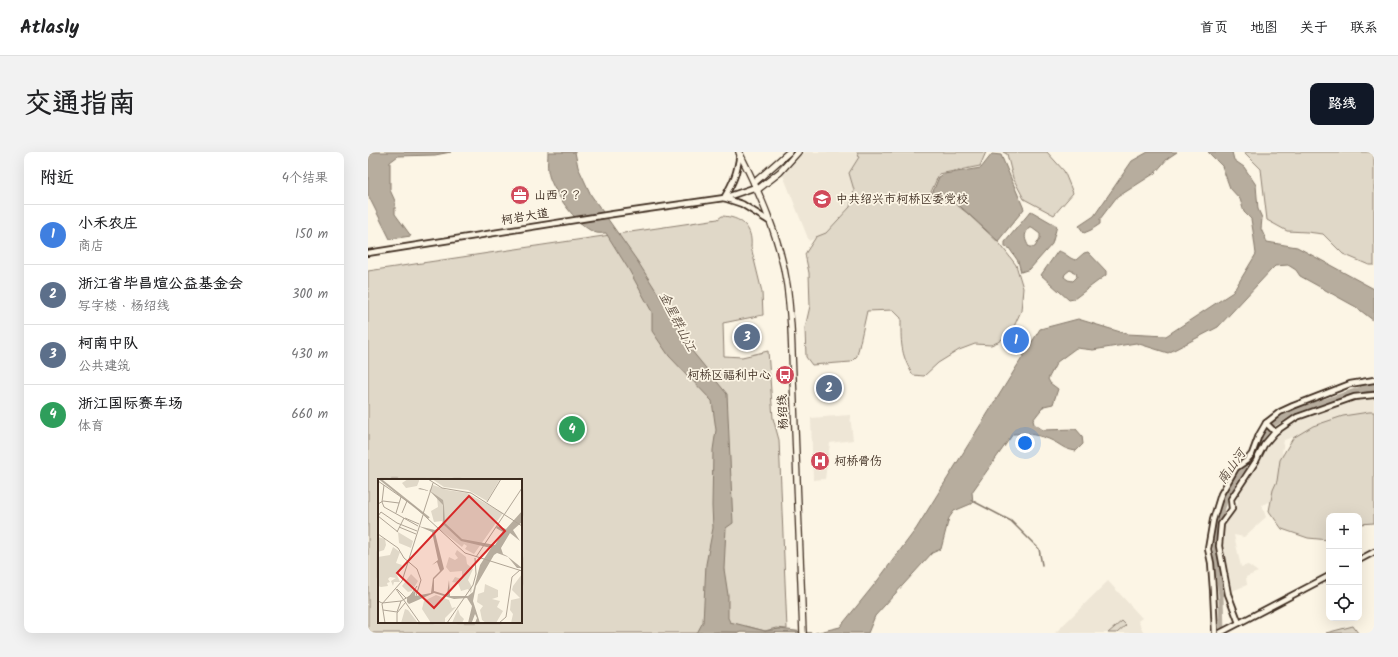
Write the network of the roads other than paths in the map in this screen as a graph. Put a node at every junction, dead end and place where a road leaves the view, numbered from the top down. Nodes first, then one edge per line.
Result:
1 (788, 152) edge
2 (798, 152) edge
3 (739, 153) edge
4 (756, 187) junction
5 (724, 198) junction
6 (769, 221) junction
7 (368, 253) edge
8 (1374, 380) edge
9 (1374, 395) edge
10 (1266, 423) junction
11 (1275, 432) junction
12 (1213, 520) junction
13 (1221, 524) junction
14 (1374, 552) edge
15 (1362, 558) edge
16 (1326, 578) edge
17 (1239, 623) junction
18 (803, 630) edge
19 (1215, 633) edge
20 (1220, 633) edge

1 - 4 main road, 柯岩大道
2 - 4 main road, 柯岩大道
3 - 4 main road, 杨绍线
3 - 5 street
4 - 5 street, 柯岩大道
4 - 6 main road, 杨绍线
5 - 6 street
5 - 7 street, 柯岩大道
6 - 18 main road, 杨绍线
8 - 10 street
9 - 11 street
10 - 11 street
10 - 12 street
11 - 13 street
12 - 13 street
12 - 19 street
13 - 17 street
14 - 15 street
16 - 17 street
17 - 20 street

